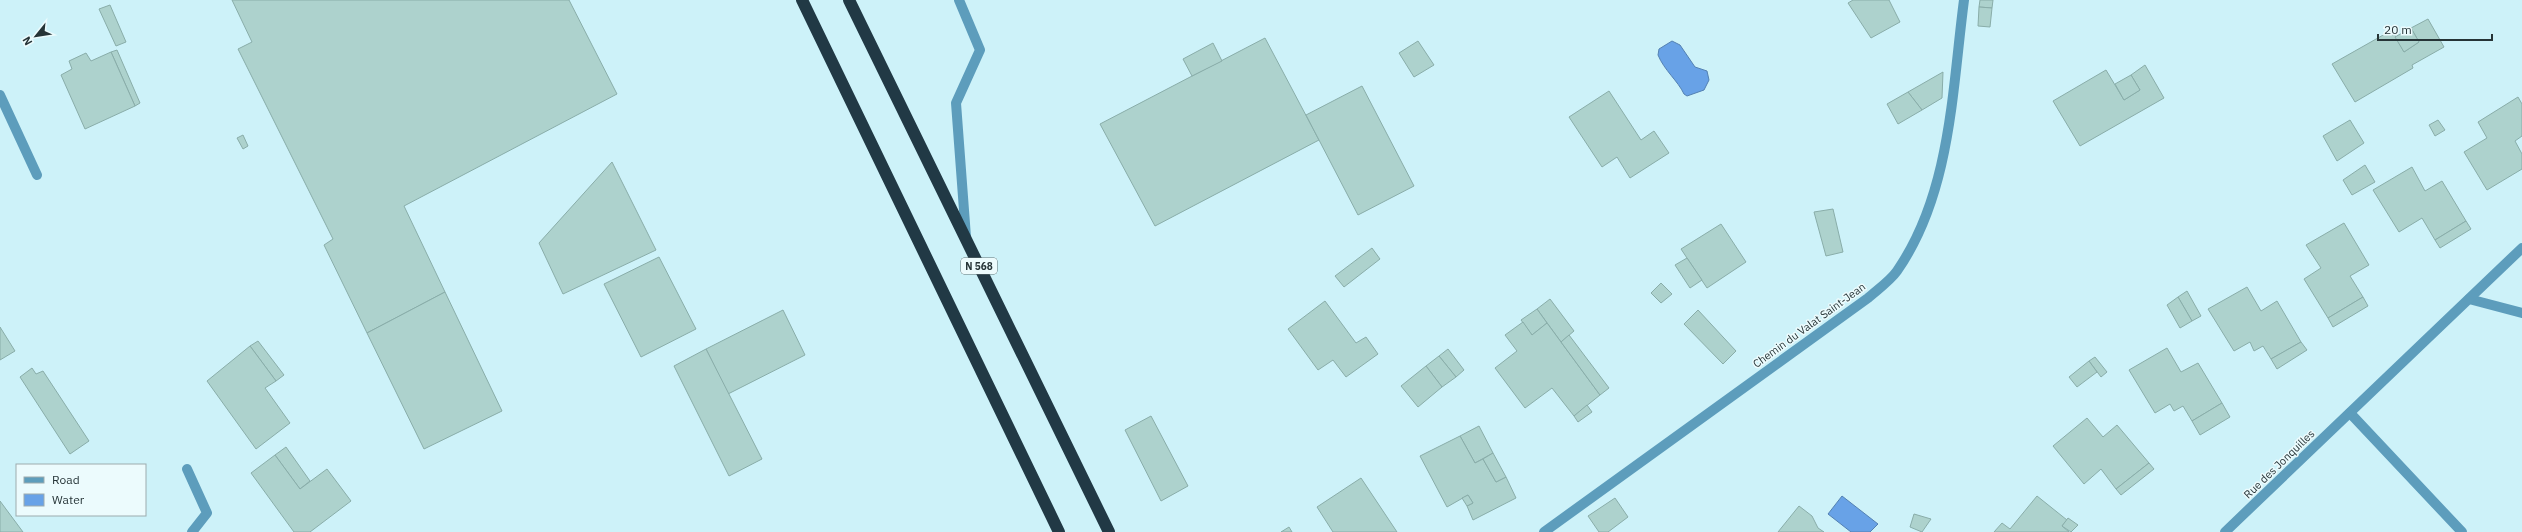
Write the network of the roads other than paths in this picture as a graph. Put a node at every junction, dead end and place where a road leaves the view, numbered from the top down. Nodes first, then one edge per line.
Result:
1 (802, 0) edge
2 (849, 0) edge
3 (959, 0) edge
4 (1964, 0) edge
5 (0, 95) edge
6 (37, 175) dead end
7 (966, 239) junction
8 (2522, 248) edge
9 (2469, 299) junction
10 (2522, 313) edge
11 (2350, 413) junction
12 (188, 469) dead end
13 (192, 532) edge
14 (1060, 532) edge
15 (1109, 532) edge
16 (1544, 532) edge
17 (2225, 532) edge
18 (2462, 532) edge

1 - 14 highway
2 - 7 highway, N 568
3 - 7 street
4 - 16 street, Chemin du Valat Saint-Jean
5 - 6 street
7 - 15 highway, N 568
8 - 9 street, Rue des Jonquilles
9 - 10 street
9 - 11 street, Rue des Jonquilles
11 - 17 street, Rue des Jonquilles
11 - 18 street
12 - 13 street

